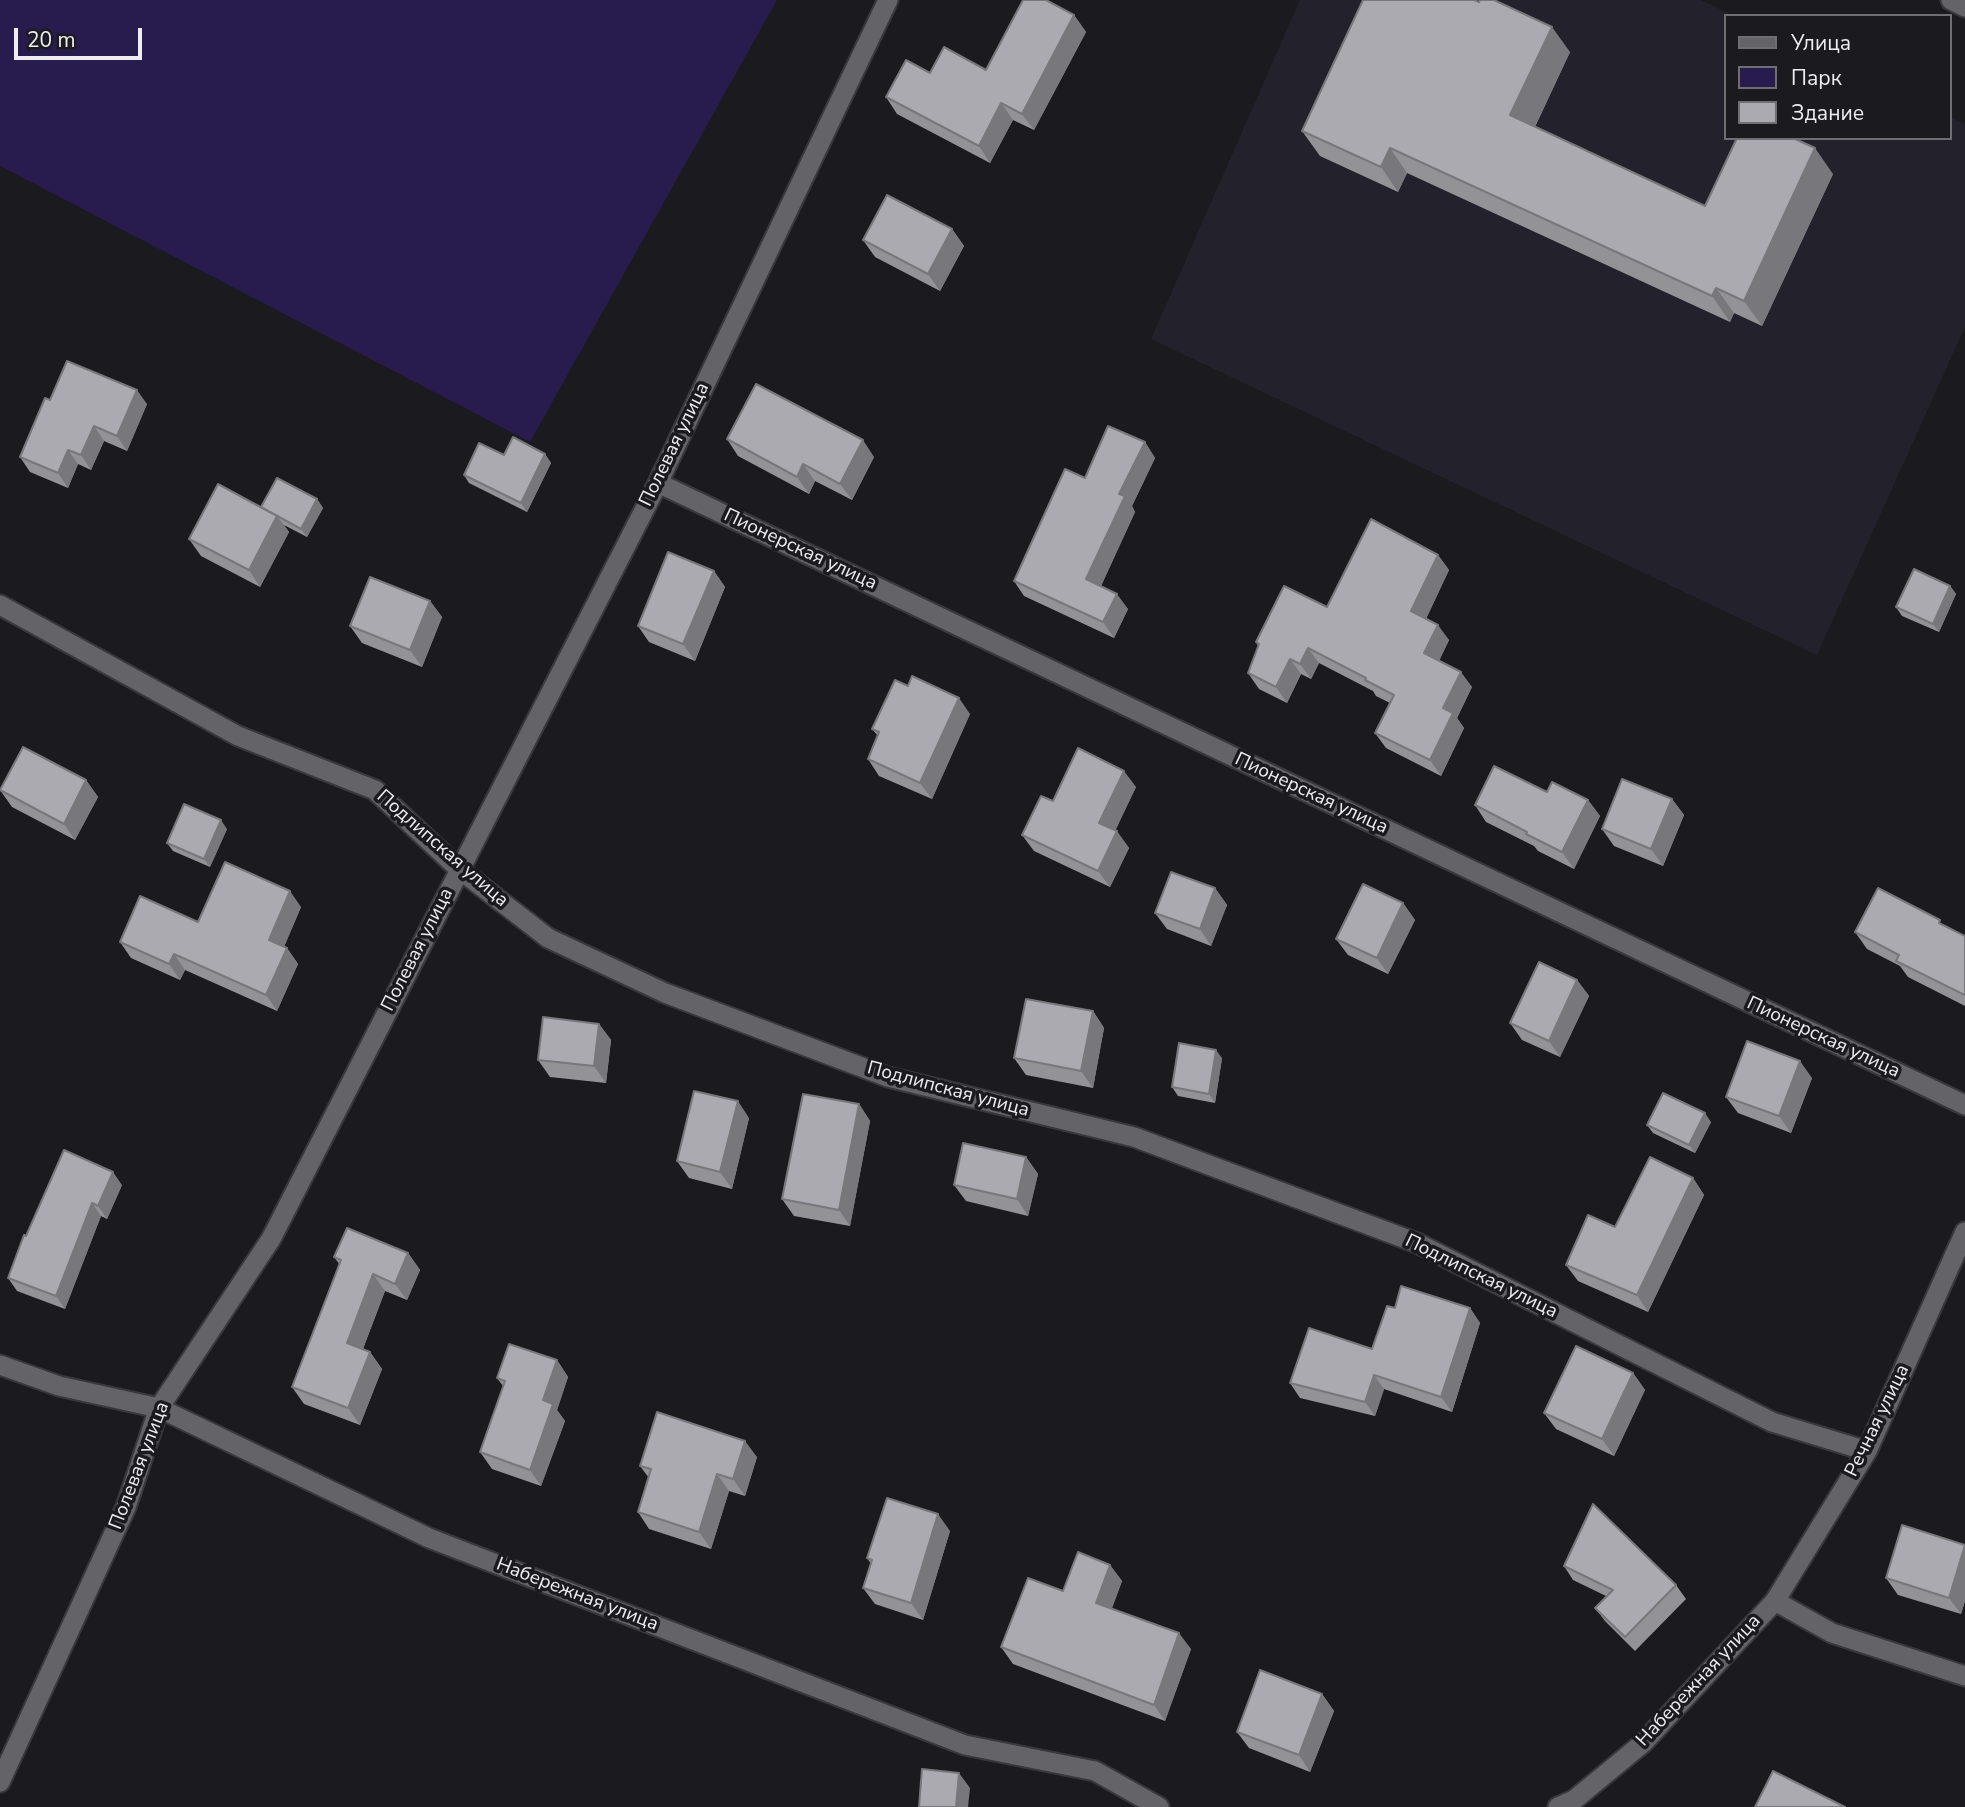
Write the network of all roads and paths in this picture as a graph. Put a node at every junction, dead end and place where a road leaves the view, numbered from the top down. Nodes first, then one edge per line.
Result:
1 (888, 0) edge
2 (1951, 0) edge
3 (1965, 6) edge
4 (658, 483) junction
5 (0, 605) edge
6 (459, 869) junction
7 (1965, 1105) edge
8 (1965, 1232) edge
9 (0, 1365) edge
10 (159, 1408) junction
11 (1867, 1451) junction
12 (1775, 1601) junction
13 (1965, 1676) edge
14 (0, 1782) edge
15 (1159, 1807) edge
16 (1558, 1807) edge

1 - 4 street, Полевая улица
2 - 3 street
4 - 6 street, Полевая улица
4 - 7 street, Пионерская улица
5 - 6 street, Подлипская улица
6 - 10 street, Полевая улица
6 - 11 street, Подлипская улица
8 - 11 street, Речная улица
9 - 10 street, Набережная улица
10 - 14 street, Полевая улица
10 - 15 street, Набережная улица
11 - 12 street, Речная улица
12 - 13 street, Набережная улица
12 - 16 street, Набережная улица

